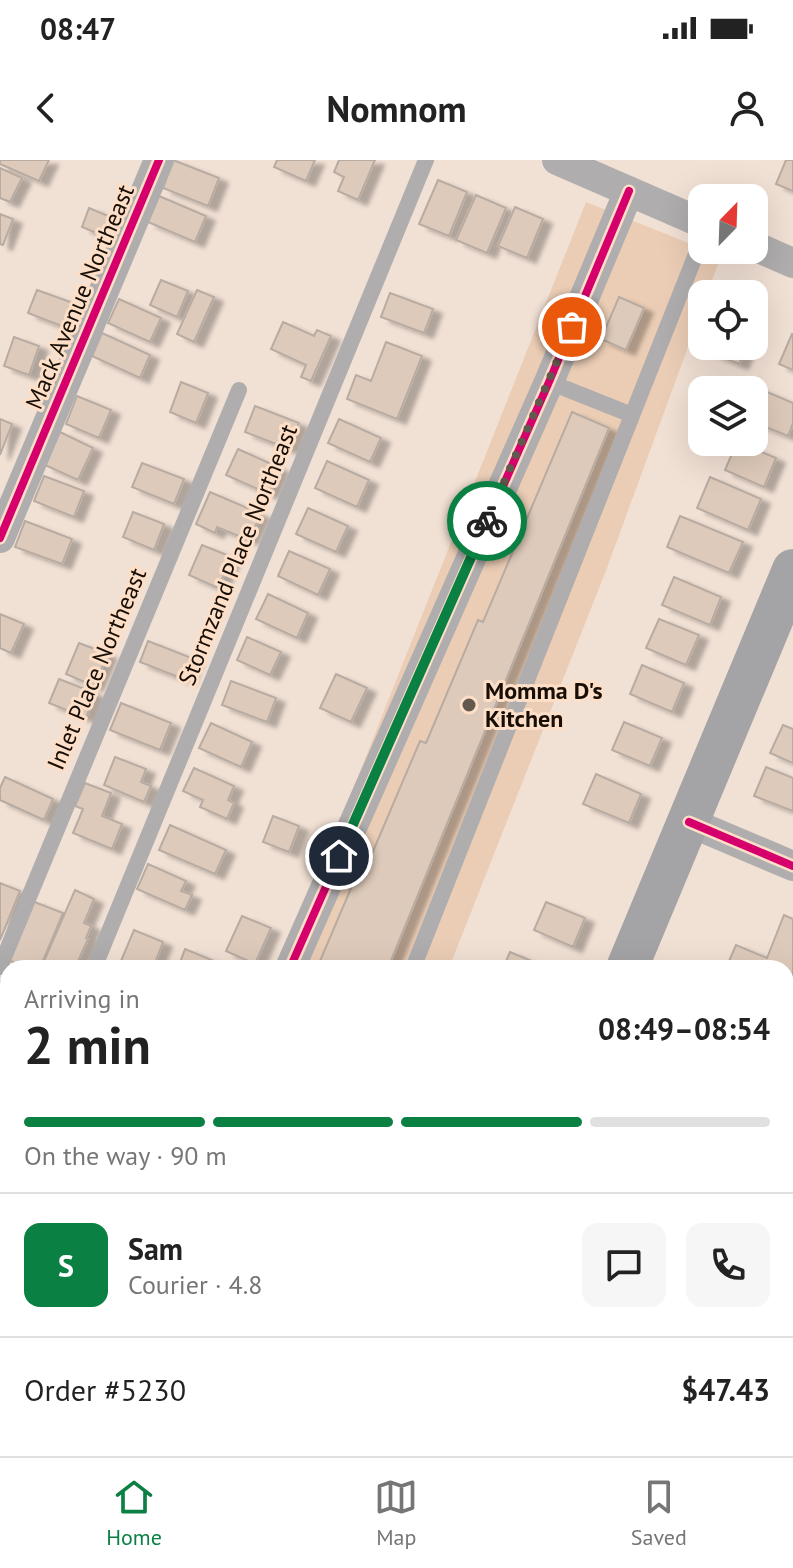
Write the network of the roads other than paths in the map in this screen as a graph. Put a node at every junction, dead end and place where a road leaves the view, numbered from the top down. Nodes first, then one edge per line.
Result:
1 (159, 160) edge
2 (426, 160) edge
3 (557, 160) edge
4 (629, 191) junction
5 (688, 217) edge
6 (768, 252) edge
7 (793, 263) edge
8 (692, 264) edge
9 (549, 382) junction
10 (239, 390) dead end
11 (632, 415) junction
12 (0, 538) edge
13 (793, 570) edge
14 (689, 822) junction
15 (793, 866) edge
16 (3, 960) edge
17 (97, 960) edge
18 (294, 960) edge
19 (416, 960) edge
20 (630, 960) edge

1 - 12 street, Mack Avenue Northeast
2 - 17 lane, Stormzand Place Northeast
3 - 4 street
4 - 5 street
4 - 9 street
6 - 7 street
8 - 11 lane
9 - 11 lane
9 - 18 street
10 - 16 lane, Inlet Place Northeast
11 - 19 lane
13 - 14 main road
14 - 15 street
14 - 20 main road

